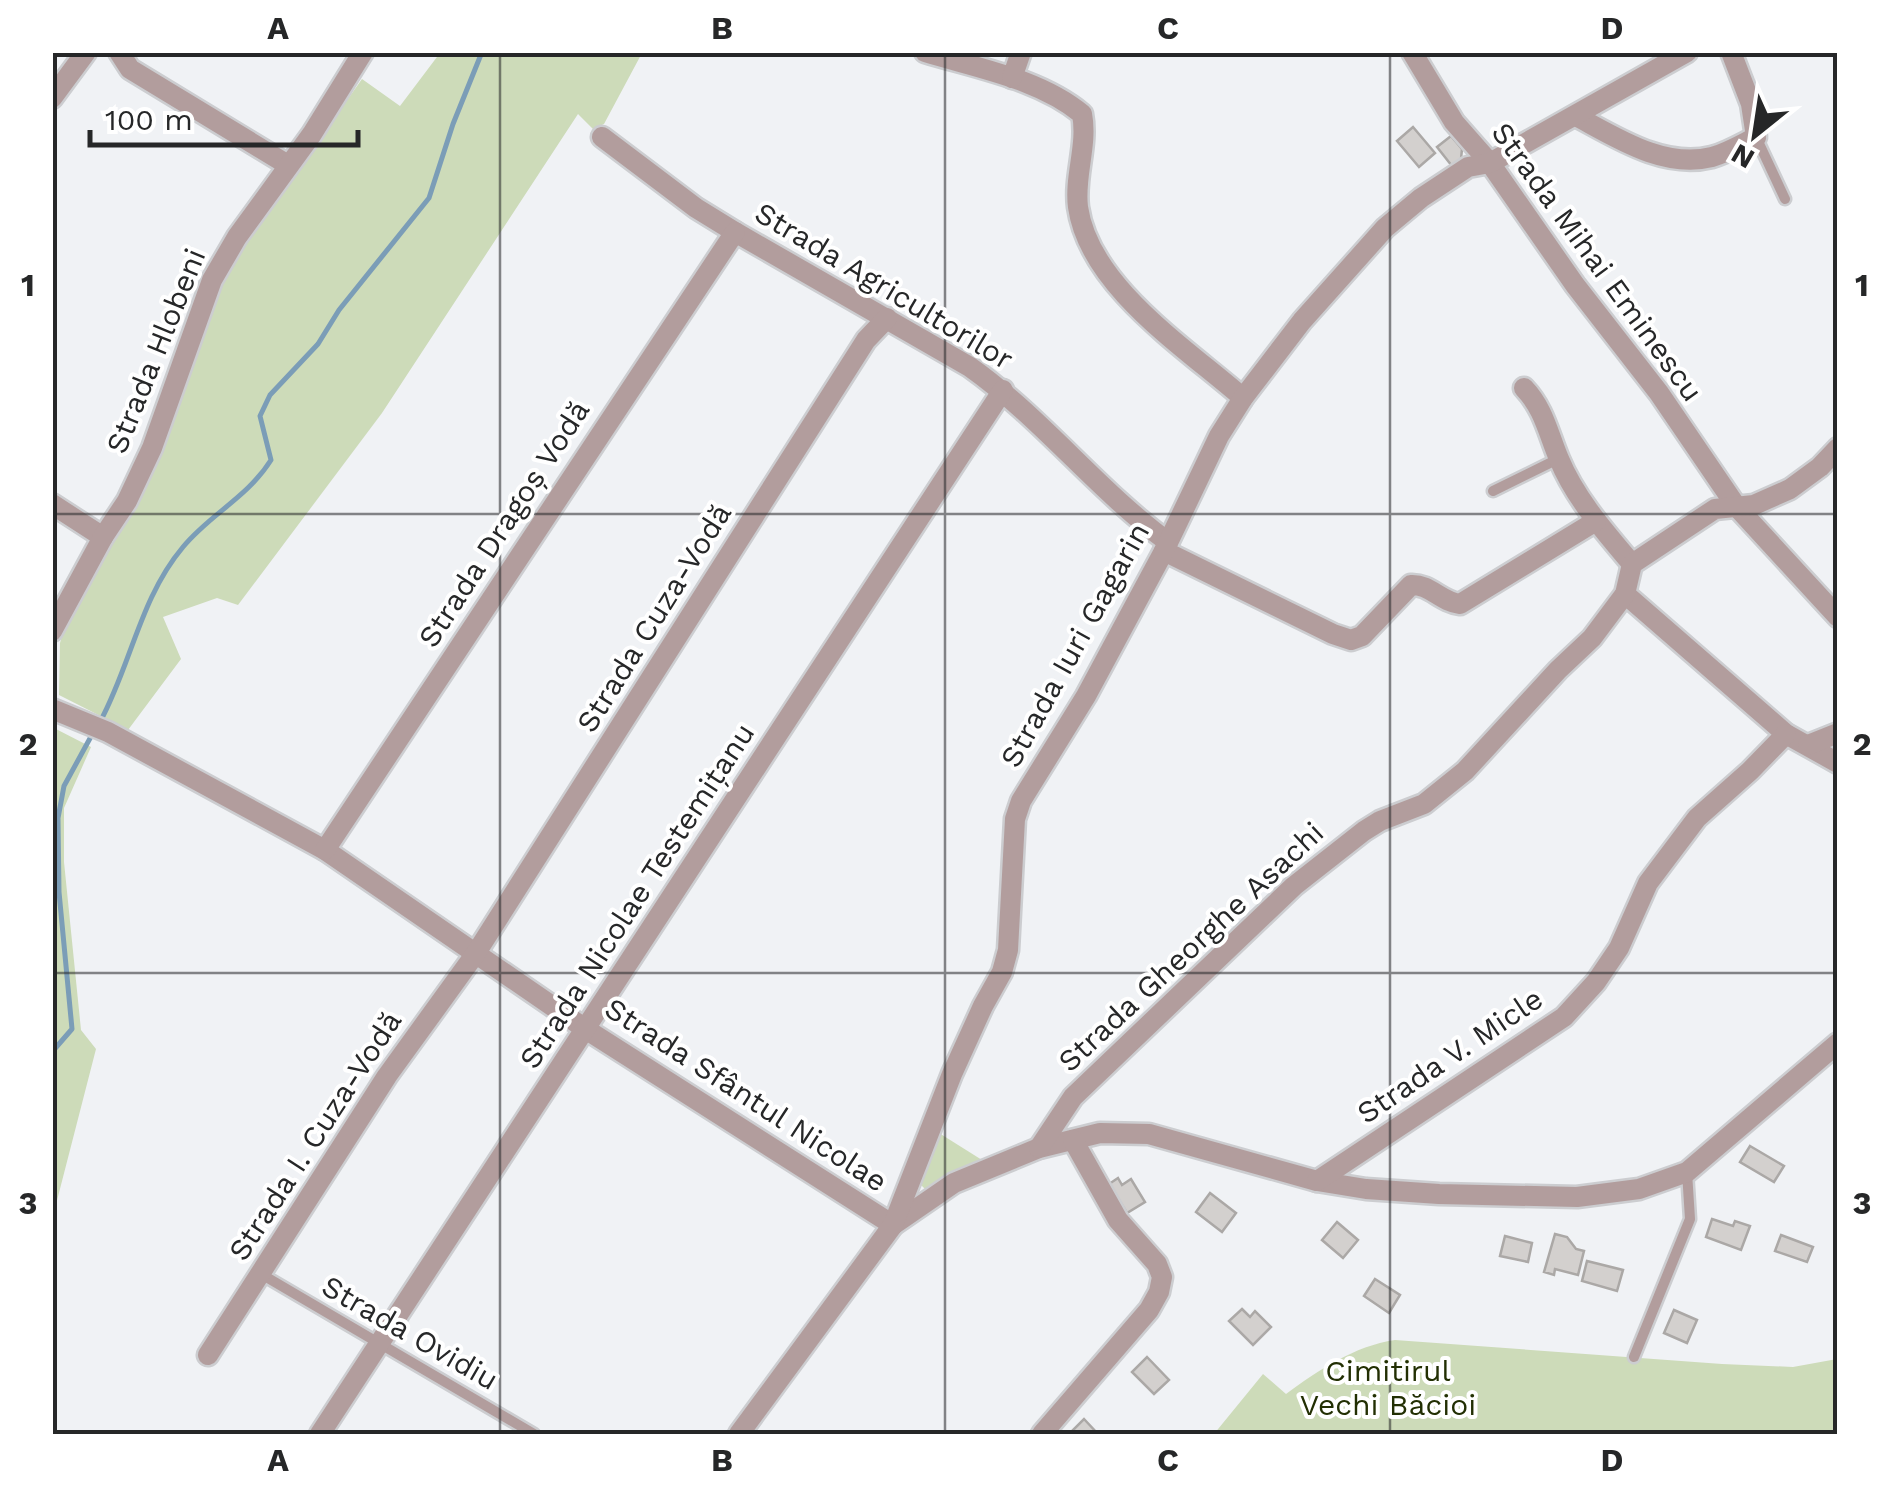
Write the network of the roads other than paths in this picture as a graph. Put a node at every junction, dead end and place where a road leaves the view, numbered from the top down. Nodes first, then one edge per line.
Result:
1 (86, 52) edge
2 (119, 52) edge
3 (363, 52) edge
4 (925, 52) edge
5 (1021, 52) edge
6 (1412, 52) edge
7 (1687, 52) edge
8 (1732, 52) edge
9 (1012, 78) junction
10 (52, 98) edge
11 (1576, 116) junction
12 (602, 137) dead end
13 (1756, 137) junction
14 (1490, 162) junction
15 (288, 164) junction
16 (1785, 199) dead end
17 (735, 232) junction
18 (887, 318) junction
19 (1524, 388) dead end
20 (1003, 390) junction
21 (1243, 398) junction
22 (1838, 448) edge
23 (1558, 458) junction
24 (1493, 492) dead end
25 (52, 504) edge
26 (1736, 506) junction
27 (1596, 521) junction
28 (103, 537) junction
29 (1166, 546) junction
30 (1632, 564) junction
31 (1625, 594) junction
32 (1838, 617) edge
33 (52, 631) edge
34 (52, 710) edge
35 (1838, 733) edge
36 (1786, 734) junction
37 (1808, 745) junction
38 (1838, 763) edge
39 (325, 850) junction
40 (476, 954) junction
41 (587, 1030) junction
42 (1838, 1043) edge
43 (1073, 1140) junction
44 (1039, 1148) junction
45 (1687, 1172) junction
46 (1316, 1181) junction
47 (893, 1225) junction
48 (261, 1274) junction
49 (377, 1344) junction
50 (208, 1354) dead end
51 (1634, 1357) dead end
52 (320, 1434) edge
53 (534, 1434) edge
54 (739, 1434) edge
55 (1042, 1434) edge

1 - 10 street
2 - 15 street
3 - 15 street, Strada Hlobeni
4 - 9 street
5 - 9 street
6 - 14 street, Strada Mihai Eminescu
7 - 11 street, Strada Iuri Gagarin
8 - 13 street
9 - 21 street
11 - 13 street
11 - 14 street, Strada Iuri Gagarin
12 - 17 street, Strada Agricultorilor
13 - 16 lane
14 - 21 street, Strada Iuri Gagarin
14 - 26 street, Strada Mihai Eminescu
15 - 28 street, Strada Hlobeni
17 - 18 street, Strada Agricultorilor
17 - 39 street, Strada Dragoș Vodă
18 - 20 street, Strada Agricultorilor
18 - 40 street, Strada Cuza-Vodă
19 - 23 street
20 - 29 street, Strada Agricultorilor
20 - 41 street, Strada Nicolae Testemițanu
21 - 29 street, Strada Iuri Gagarin
22 - 26 street
23 - 24 lane
23 - 27 street
25 - 28 street
26 - 30 street
26 - 32 street, Strada Mihai Eminescu
27 - 29 street, Strada Agricultorilor
27 - 30 street
28 - 33 street, Strada Hlobeni
29 - 47 street, Strada Iuri Gagarin
30 - 31 street, Strada Gheorghe Asachi
31 - 36 street
31 - 44 street, Strada Gheorghe Asachi
34 - 39 street, Strada Sfântul Nicolae
35 - 37 street
36 - 37 street
36 - 46 street, Strada V. Micle
37 - 38 street
39 - 40 street, Strada Sfântul Nicolae
40 - 41 street, Strada Sfântul Nicolae
40 - 48 street, Strada I. Cuza-Vodă
41 - 47 street, Strada Sfântul Nicolae
41 - 49 street, Strada Nicolae Testemițanu
42 - 45 street
43 - 44 street
43 - 46 street
43 - 55 street
44 - 47 street
45 - 46 street
45 - 51 lane
47 - 54 street, Strada Iuri Gagarin
48 - 49 lane, Strada Ovidiu
48 - 50 street, Strada I. Cuza-Vodă
49 - 52 street, Strada Nicolae Testemițanu
49 - 53 lane, Strada Ovidiu

